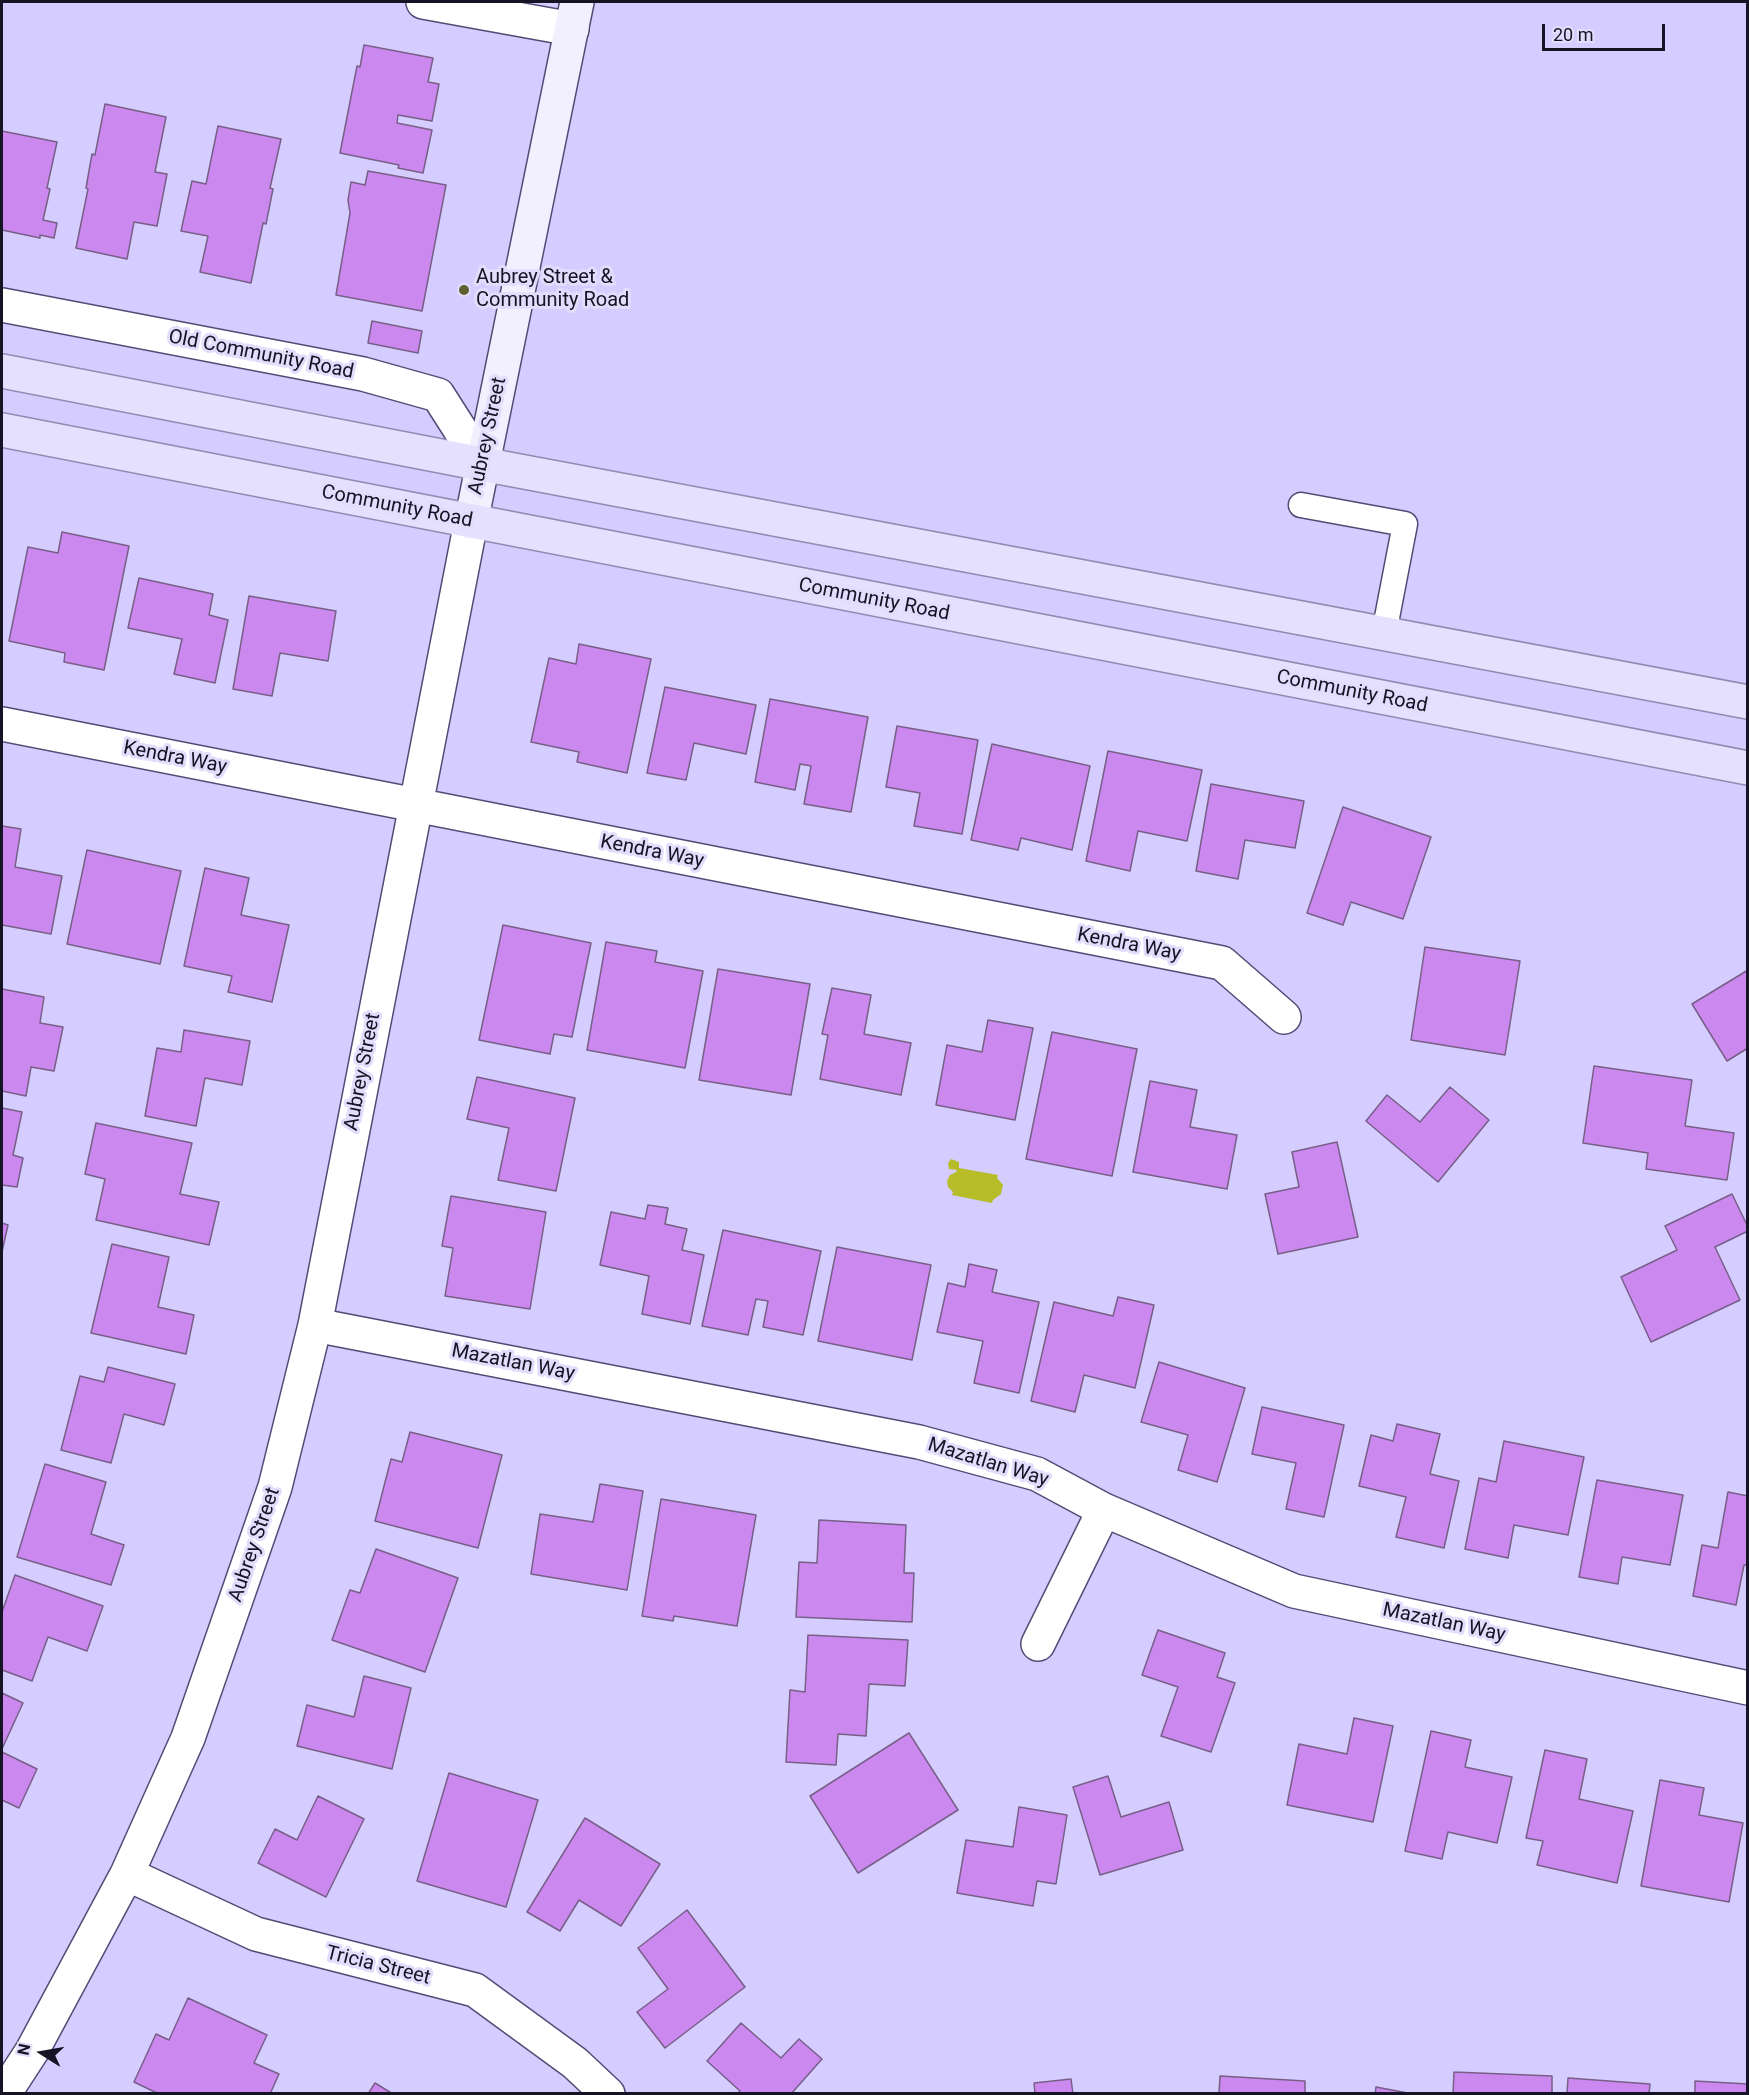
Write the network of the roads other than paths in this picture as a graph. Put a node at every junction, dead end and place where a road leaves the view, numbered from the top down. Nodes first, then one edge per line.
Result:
1 (423, 2) edge
2 (574, 15) edge
3 (2, 304) edge
4 (2, 371) edge
5 (2, 430) edge
6 (482, 464) junction
7 (1301, 505) dead end
8 (471, 522) junction
9 (1383, 633) junction
10 (1748, 702) edge
11 (2, 724) edge
12 (1748, 768) edge
13 (415, 806) junction
14 (1284, 1017) dead end
15 (315, 1325) junction
16 (1104, 1510) junction
17 (1038, 1644) dead end
18 (1748, 1688) edge
19 (127, 1874) junction
20 (4, 2094) edge
21 (608, 2094) edge

1 - 2 street
2 - 6 street, Aubrey Street
3 - 6 street, Old Community Road
4 - 6 main road
5 - 8 main road, Community Road
6 - 8 street, Aubrey Street
6 - 9 main road
7 - 9 lane
8 - 12 main road, Community Road
8 - 13 street, Aubrey Street
9 - 10 main road
11 - 13 street, Kendra Way
13 - 14 street, Kendra Way
13 - 15 street, Aubrey Street
15 - 16 street, Mazatlan Way
15 - 19 street, Aubrey Street
16 - 17 street
16 - 18 street, Mazatlan Way
19 - 20 street, Aubrey Street
19 - 21 street, Tricia Street

